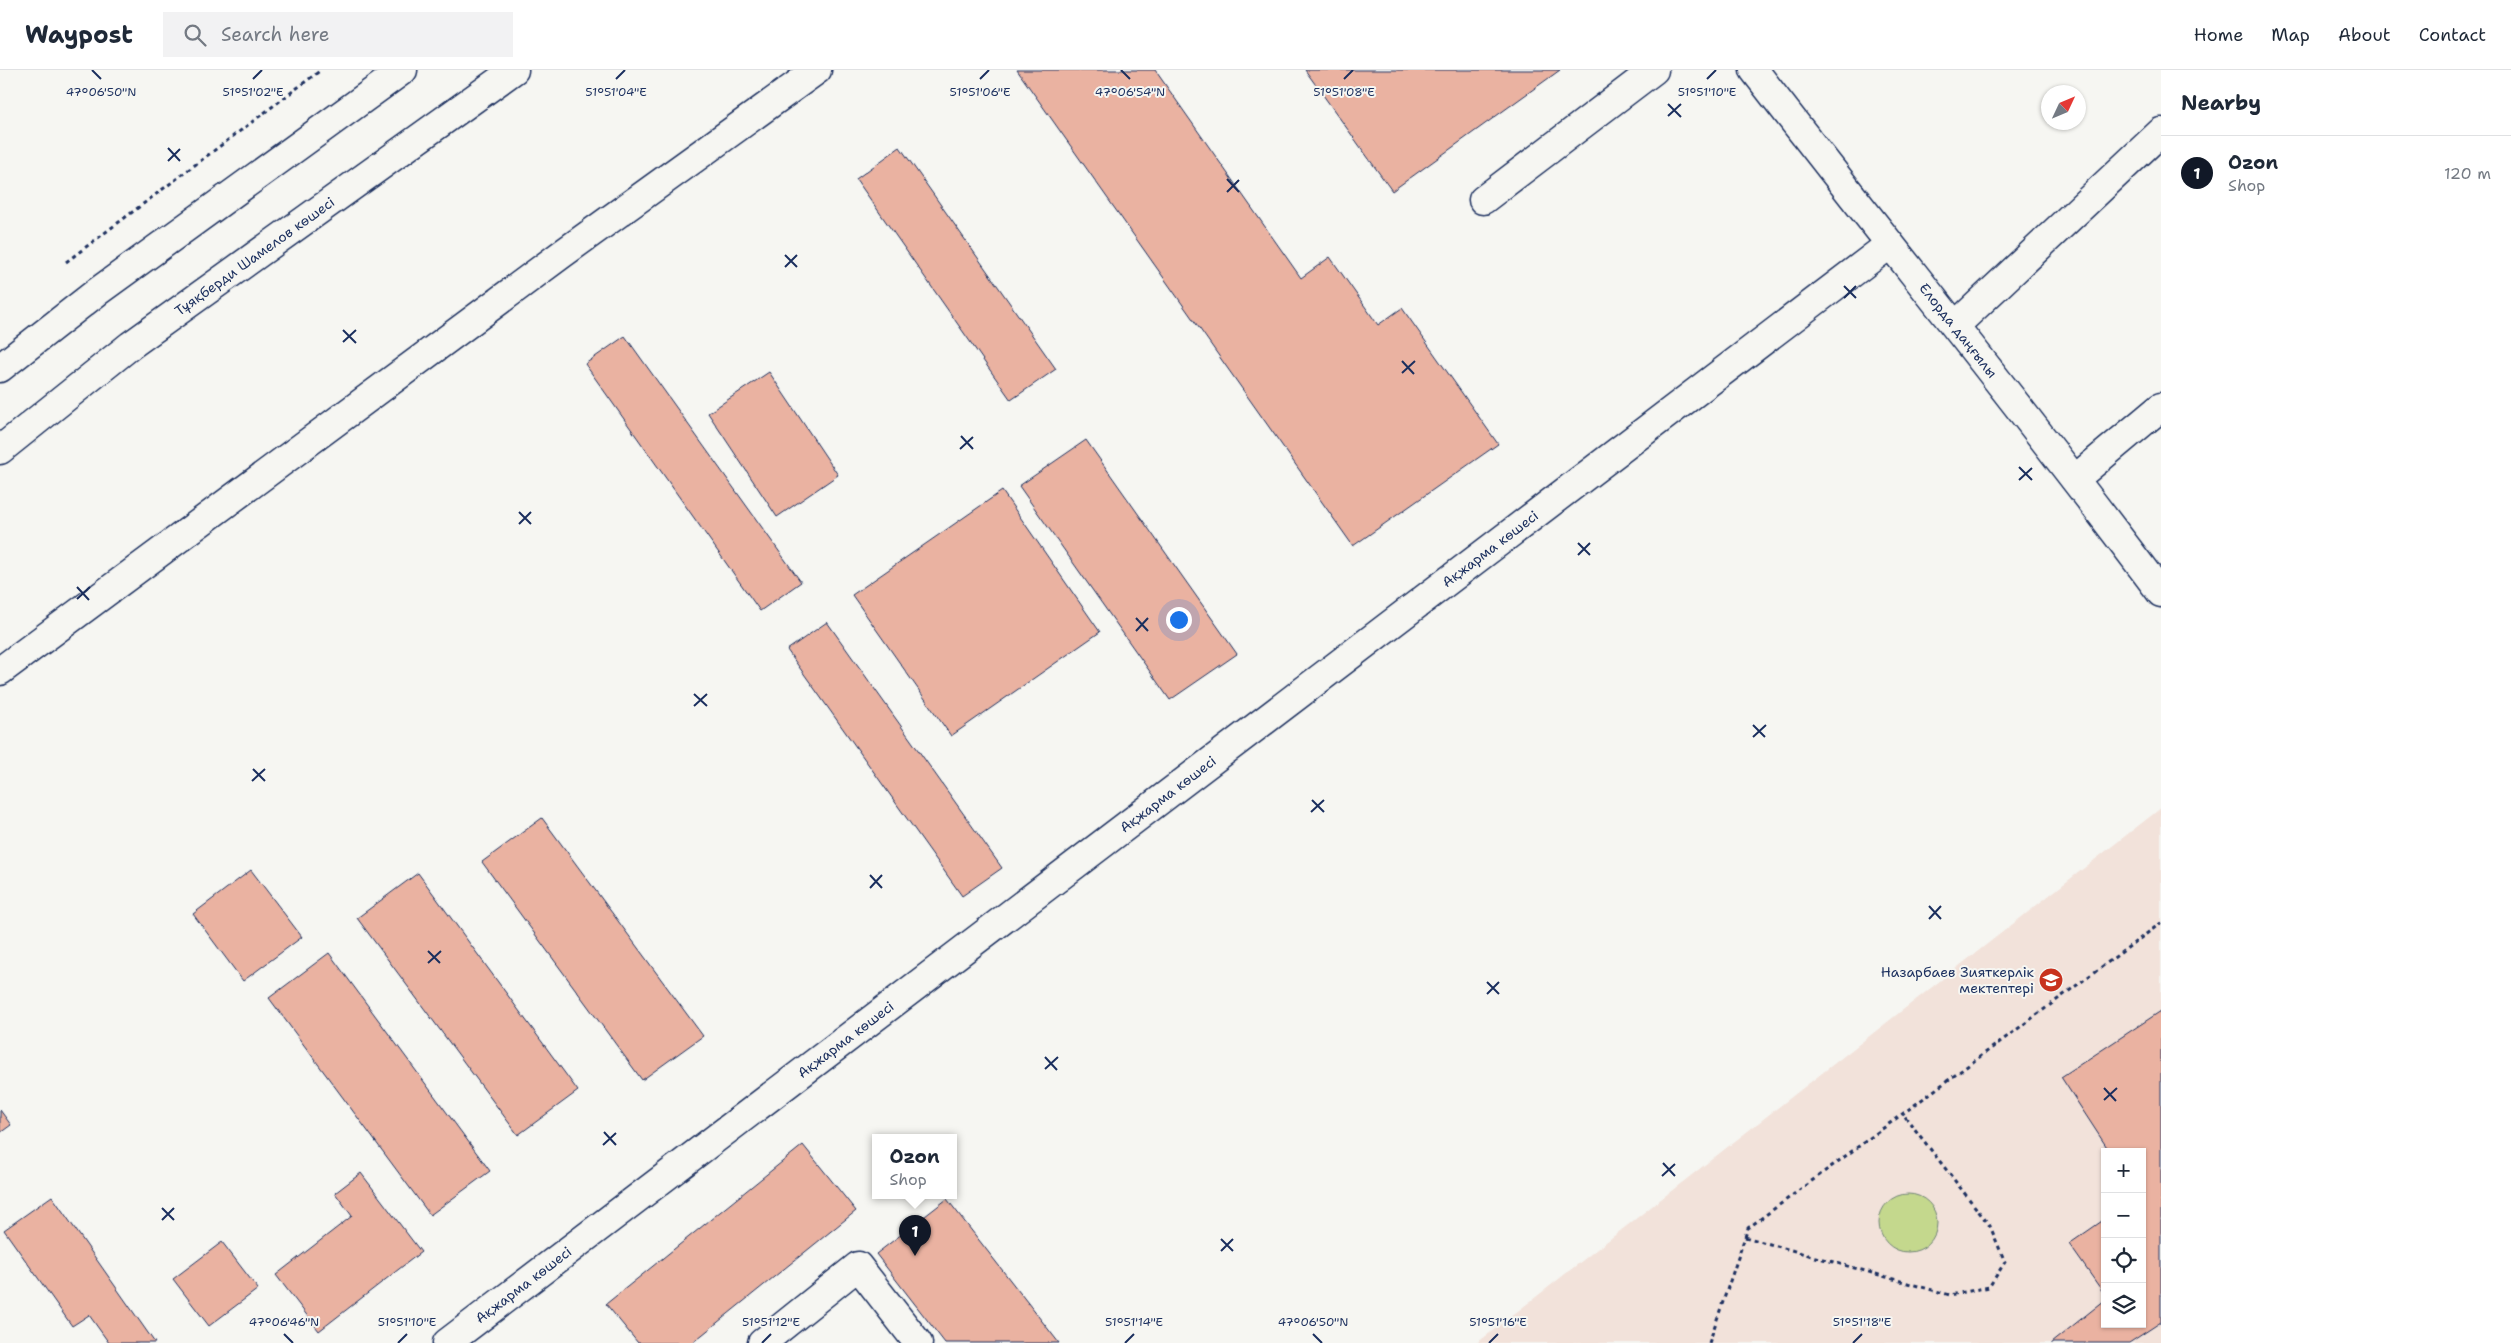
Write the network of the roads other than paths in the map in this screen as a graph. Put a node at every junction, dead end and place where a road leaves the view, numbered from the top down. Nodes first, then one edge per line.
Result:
1 (403, 70) edge
2 (514, 70) edge
3 (817, 70) edge
4 (1654, 70) edge
5 (1754, 70) edge
6 (2161, 132) edge
7 (1483, 200) dead end
8 (1889, 245) junction
9 (1956, 325) junction
10 (0, 368) edge
11 (2161, 407) edge
12 (0, 450) edge
13 (2075, 479) junction
14 (2161, 593) edge
15 (0, 671) edge
16 (447, 1343) edge
17 (762, 1343) edge
18 (918, 1343) edge

1 - 10 street
2 - 12 street, Тұяқберди Шамелов көшесі
3 - 15 street
4 - 7 street
5 - 8 street, Елорда даңғылы
6 - 9 street
8 - 9 street, Елорда даңғылы
8 - 16 street, Ақжарма көшесі
9 - 13 street, Елорда даңғылы
11 - 13 street
13 - 14 street, Елорда даңғылы
17 - 18 street

